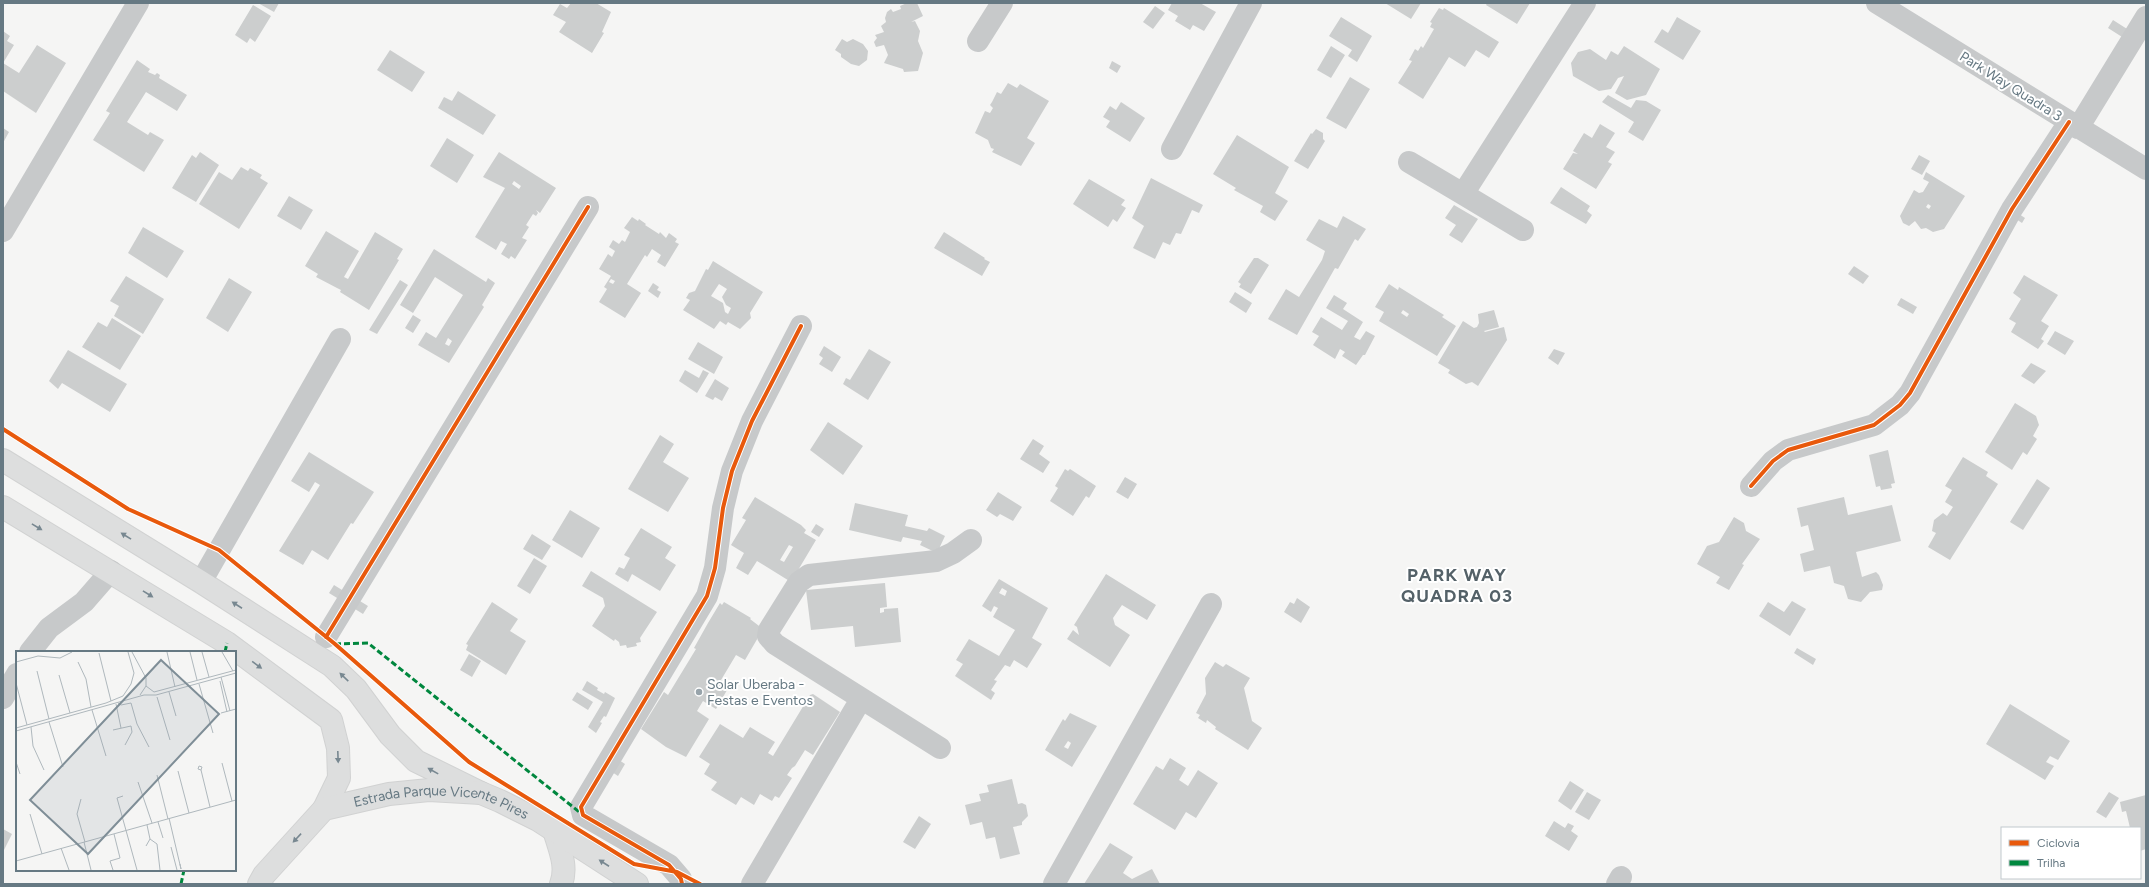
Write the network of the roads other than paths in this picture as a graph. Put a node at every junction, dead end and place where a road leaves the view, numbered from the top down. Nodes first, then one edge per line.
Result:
1 (138, 3) edge
2 (1002, 3) edge
3 (1251, 3) edge
4 (1585, 3) edge
5 (1877, 3) edge
6 (2146, 17) edge
7 (978, 41) dead end
8 (2074, 125) junction
9 (1172, 149) dead end
10 (1409, 162) dead end
11 (2146, 169) edge
12 (1463, 194) junction
13 (588, 207) dead end
14 (1523, 230) dead end
15 (3, 231) edge
16 (801, 326) dead end
17 (340, 339) dead end
18 (3, 460) edge
19 (1751, 486) dead end
20 (3, 507) edge
21 (971, 540) dead end
22 (111, 571) junction
23 (200, 582) junction
24 (1211, 604) dead end
25 (326, 637) junction
26 (302, 646) junction
27 (31, 651) edge
28 (327, 662) junction
29 (16, 676) edge
30 (3, 698) edge
31 (861, 699) junction
32 (940, 748) dead end
33 (481, 793) junction
34 (324, 810) junction
35 (554, 830) junction
36 (259, 884) edge
37 (562, 884) edge
38 (637, 884) edge
39 (682, 884) edge
40 (752, 884) edge
41 (1054, 884) edge

1 - 15 street
2 - 7 street
3 - 9 street
4 - 12 street
5 - 8 street, Park Way Quadra 3
6 - 8 street
8 - 11 street, Park Way Quadra 3
8 - 19 street
10 - 12 street
12 - 14 street
13 - 25 street
16 - 39 street
17 - 23 street
23 -> 18 main road
20 -> 22 main road
21 - 31 street
22 - 27 street
22 -> 34 main road
26 -> 23 main road
24 - 41 street
25 - 26 street
25 - 28 street
26 - 28 main road
33 -> 28 main road
29 - 30 street
31 - 32 street
31 - 40 street
33 - 34 main road, Estrada Parque Vicente Pires
33 - 35 main road, Estrada Parque Vicente Pires
34 -> 36 main road
35 - 37 main road
38 -> 35 main road, Estrada Parque Vicente Pires

